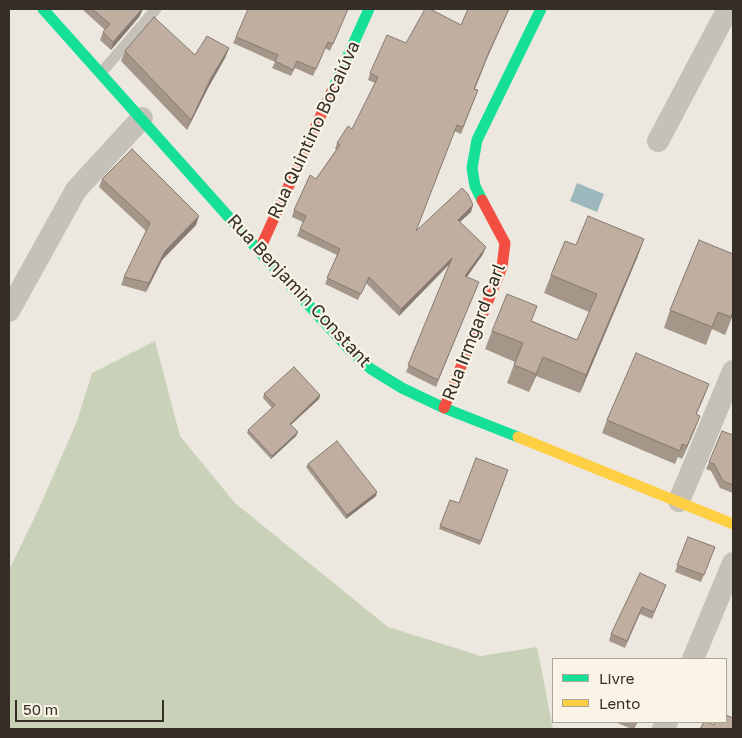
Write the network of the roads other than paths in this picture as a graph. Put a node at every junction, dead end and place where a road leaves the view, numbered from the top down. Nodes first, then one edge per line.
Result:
1 (43, 9) edge
2 (156, 9) edge
3 (370, 9) edge
4 (541, 9) edge
5 (728, 9) edge
6 (101, 73) junction
7 (142, 118) junction
8 (658, 140) dead end
9 (259, 250) junction
10 (9, 311) edge
11 (733, 371) edge
12 (444, 408) junction
13 (679, 500) junction
14 (733, 524) edge
15 (733, 563) edge
16 (693, 658) edge

1 - 6 main road, Rua Benjamin Constant
2 - 6 lane
3 - 9 main road, Rua Quintino Bocaiúva
4 - 12 main road, Rua Irmgard Carl
5 - 8 street
6 - 7 main road, Rua Benjamin Constant
7 - 9 main road, Rua Benjamin Constant
7 - 10 street
9 - 12 main road, Rua Benjamin Constant
11 - 13 street
12 - 13 main road, Rua Benjamin Constant
13 - 14 main road, Rua Benjamin Constant
15 - 16 street

